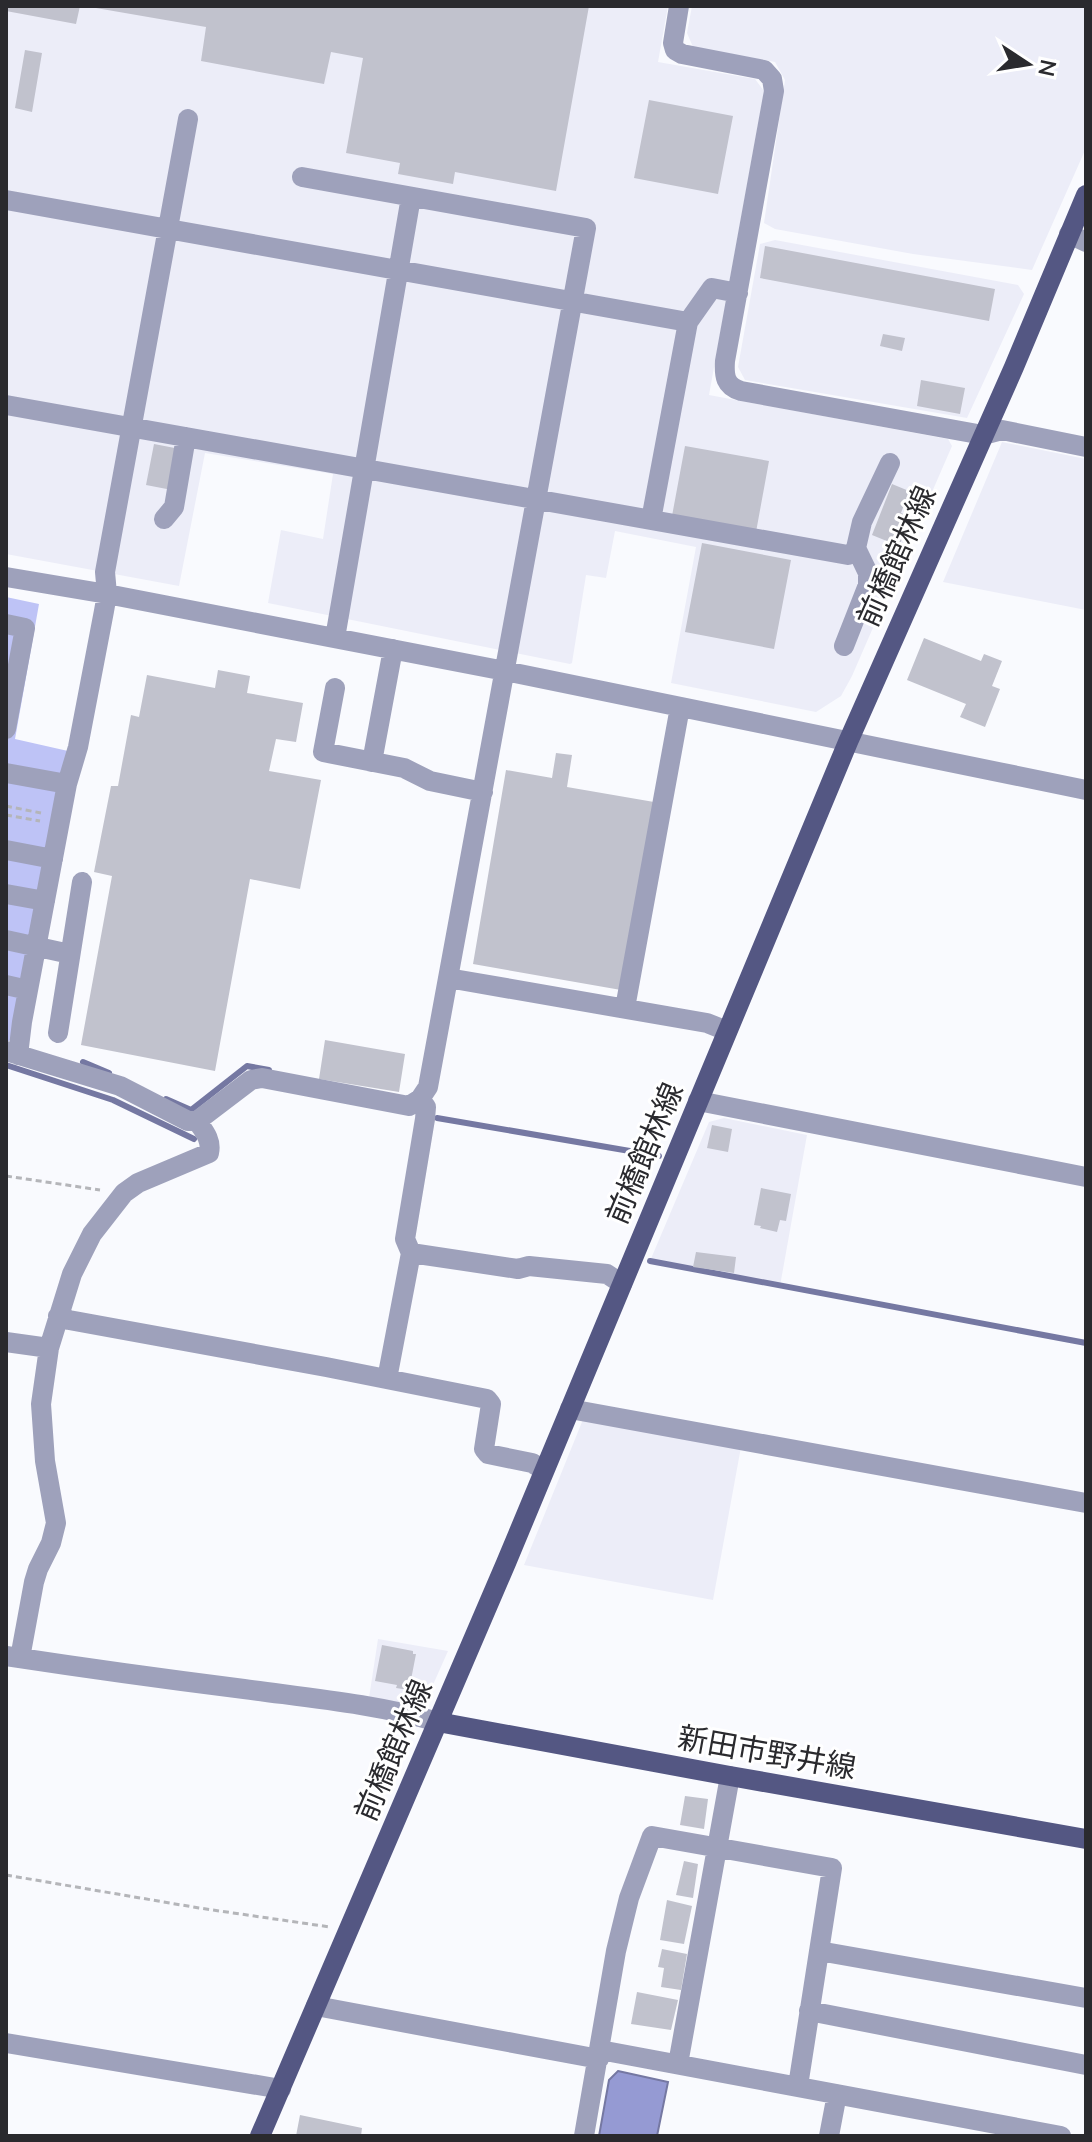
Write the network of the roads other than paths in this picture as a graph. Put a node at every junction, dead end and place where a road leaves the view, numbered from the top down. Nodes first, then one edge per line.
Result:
1 (679, 6) edge
2 (188, 119) dead end
3 (302, 177) dead end
4 (1086, 195) edge
5 (411, 197) junction
6 (6, 200) edge
7 (168, 229) junction
8 (1078, 238) edge
9 (398, 270) junction
10 (738, 293) junction
11 (573, 302) junction
12 (688, 322) junction
13 (6, 405) edge
14 (132, 428) junction
15 (983, 435) junction
16 (186, 437) junction
17 (1086, 447) edge
18 (890, 463) dead end
19 (364, 469) junction
20 (537, 499) junction
21 (164, 519) dead end
22 (651, 520) junction
23 (848, 555) dead end
24 (6, 577) edge
25 (107, 594) junction
26 (6, 624) edge
27 (335, 638) junction
28 (844, 646) dead end
29 (393, 649) junction
30 (505, 671) junction
31 (335, 688) dead end
32 (680, 707) junction
33 (6, 729) edge
34 (848, 742) junction
35 (372, 762) junction
36 (6, 773) edge
37 (67, 784) junction
38 (1086, 790) edge
39 (483, 792) junction
40 (6, 850) edge
41 (53, 859) junction
42 (82, 882) dead end
43 (6, 894) edge
44 (45, 901) junction
45 (6, 940) edge
46 (37, 946) junction
47 (70, 954) junction
48 (448, 978) junction
49 (6, 985) edge
50 (28, 990) junction
51 (625, 1008) junction
52 (14, 1021) edge
53 (727, 1031) junction
54 (58, 1033) dead end
55 (12, 1053) edge
56 (420, 1099) junction
57 (698, 1101) junction
58 (197, 1121) junction
59 (1086, 1177) edge
60 (411, 1253) junction
61 (622, 1284) junction
62 (58, 1316) junction
63 (6, 1342) edge
64 (49, 1348) junction
65 (387, 1379) junction
66 (570, 1409) junction
67 (544, 1470) junction
68 (1086, 1503) edge
69 (13, 1657) edge
70 (438, 1722) junction
71 (730, 1776) junction
72 (1086, 1839) edge
73 (717, 1847) junction
74 (819, 1951) junction
75 (1086, 1998) edge
76 (316, 2006) junction
77 (809, 2011) junction
78 (6, 2043) edge
79 (600, 2054) junction
80 (678, 2064) junction
81 (1086, 2065) edge
82 (798, 2086) junction
83 (281, 2089) junction
84 (837, 2094) junction
85 (260, 2136) edge
86 (584, 2136) edge
87 (829, 2136) edge
88 (1061, 2136) edge

1 - 10 street
2 - 7 street
3 - 5 street
4 - 8 main road, 前橋館林線
5 - 9 street
5 - 11 street
6 - 7 street
7 - 9 street
7 - 14 street
8 - 15 main road, 前橋館林線
9 - 11 street
9 - 19 street
10 - 12 street
10 - 15 street
11 - 12 street
11 - 20 street
12 - 22 street
13 - 14 street
14 - 16 street
14 - 25 street
15 - 17 street
15 - 34 main road, 前橋館林線
16 - 19 street
16 - 21 street
18 - 28 street
19 - 20 street
19 - 27 street
20 - 22 street
20 - 30 street
22 - 23 street
24 - 25 street
25 - 27 street
25 - 37 street
26 - 33 street
27 - 29 street
29 - 30 street
29 - 35 street
30 - 32 street
30 - 39 street
31 - 35 street
32 - 34 street
32 - 51 street
34 - 38 street
34 - 53 main road, 前橋館林線
35 - 39 street
36 - 37 street
37 - 41 street
39 - 48 street
40 - 41 street
41 - 44 street
42 - 47 street
43 - 44 street
44 - 46 street
45 - 46 street
46 - 47 street
46 - 50 street
47 - 54 street
48 - 51 street
48 - 56 street
49 - 50 street
50 - 52 street
51 - 53 street
52 - 55 street
53 - 57 main road, 前橋館林線
55 - 58 street
56 - 58 street
56 - 60 street
57 - 59 street
57 - 61 main road, 前橋館林線
58 - 62 street
60 - 61 street
60 - 65 street
61 - 66 main road, 前橋館林線
62 - 64 street
62 - 65 street
63 - 64 street
64 - 69 street
65 - 67 street
66 - 67 main road, 前橋館林線
66 - 68 street
67 - 70 main road, 前橋館林線
69 - 70 street
70 - 71 main road, 新田市野井線
70 - 76 main road, 前橋館林線
71 - 72 main road, 新田市野井線
71 - 73 street
73 - 74 street
73 - 79 street
73 - 80 street
74 - 75 street
74 - 77 street
76 - 79 street
76 - 83 main road, 前橋館林線
77 - 81 street
77 - 82 street
78 - 83 street
79 - 80 street
79 - 86 street
80 - 82 street
82 - 84 street
83 - 85 main road, 前橋館林線
84 - 87 street
84 - 88 street

